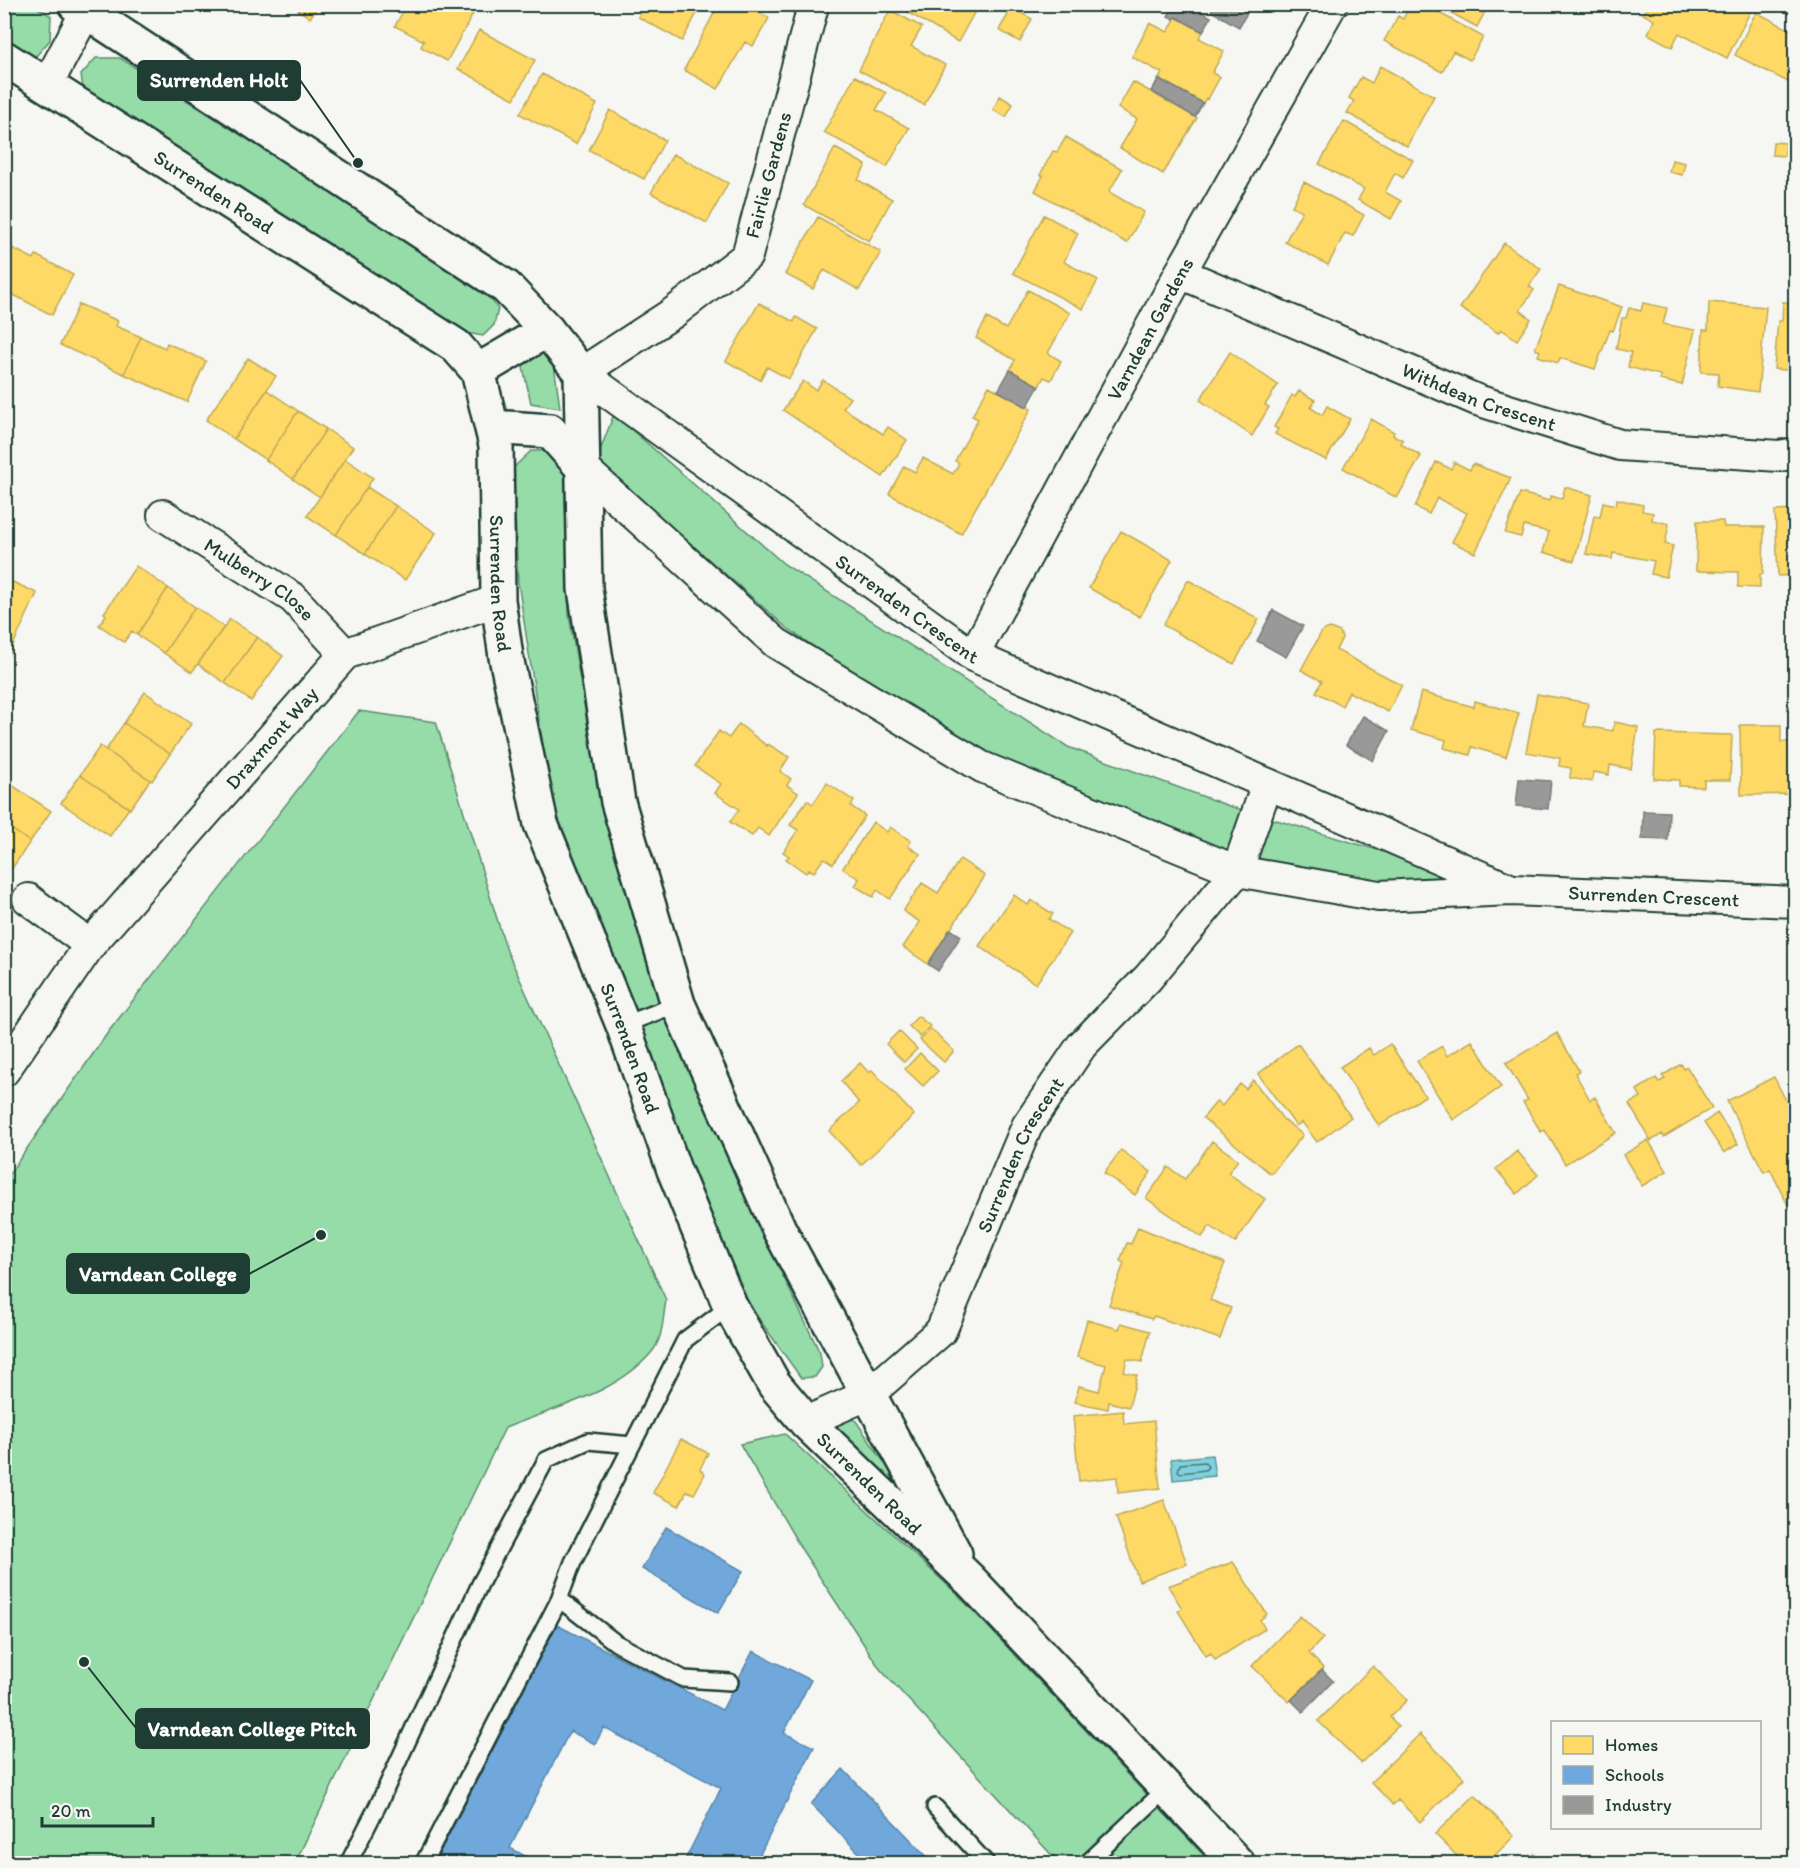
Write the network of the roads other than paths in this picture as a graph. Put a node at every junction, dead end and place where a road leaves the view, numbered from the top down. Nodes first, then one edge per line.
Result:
1 (807, 4) edge
2 (1332, 4) edge
3 (84, 7) edge
4 (4, 58) edge
5 (47, 85) junction
6 (1180, 273) junction
7 (548, 330) junction
8 (478, 371) junction
9 (581, 373) junction
10 (492, 428) junction
11 (1796, 453) edge
12 (582, 467) junction
13 (163, 515) dead end
14 (498, 600) junction
15 (345, 654) junction
16 (973, 656) junction
17 (1267, 784) junction
18 (1237, 871) junction
19 (1512, 890) junction
20 (27, 899) dead end
21 (1796, 902) edge
22 (90, 945) junction
23 (678, 1004) junction
24 (623, 1024) junction
25 (4, 1071) edge
26 (730, 1306) junction
27 (868, 1394) junction
28 (806, 1422) junction
29 (632, 1445) junction
30 (970, 1580) junction
31 (559, 1599) junction
32 (730, 1682) dead end
33 (1167, 1788) junction
34 (935, 1807) dead end
35 (348, 1863) edge
36 (423, 1863) edge
37 (987, 1863) edge
38 (1086, 1863) edge
39 (1238, 1863) edge

1 - 9 street, Fairlie Gardens
2 - 6 street, Varndean Gardens
3 - 5 street
3 - 7 street
4 - 5 street, Surrenden Road
5 - 8 street, Surrenden Road
6 - 11 street, Withdean Crescent
6 - 16 street, Varndean Gardens
7 - 8 street
7 - 9 street
8 - 10 street, Surrenden Road
9 - 12 street, Surrenden Road
9 - 16 street, Surrenden Crescent
10 - 12 street
10 - 14 street, Surrenden Road
12 - 18 street, Surrenden Crescent
12 - 23 street, Surrenden Road
13 - 15 street, Mulberry Close
14 - 15 street, Draxmont Way
14 - 24 street, Surrenden Road
15 - 22 street, Draxmont Way
16 - 17 street, Surrenden Crescent
17 - 18 street, Surrenden Crescent
17 - 19 street, Surrenden Crescent
18 - 19 street, Surrenden Crescent
18 - 27 street, Surrenden Crescent
19 - 21 street, Surrenden Crescent
20 - 22 street
22 - 25 street, Draxmont Way
23 - 24 lane
23 - 27 street, Surrenden Road
24 - 26 street, Surrenden Road
26 - 28 street, Surrenden Road
26 - 29 lane
27 - 28 street, Surrenden Crescent
27 - 30 street, Surrenden Road
28 - 30 street, Surrenden Road
29 - 31 lane
29 - 35 lane
30 - 33 street, Surrenden Road
31 - 32 lane
31 - 36 lane
33 - 38 lane
33 - 39 street, Surrenden Road
34 - 37 lane

